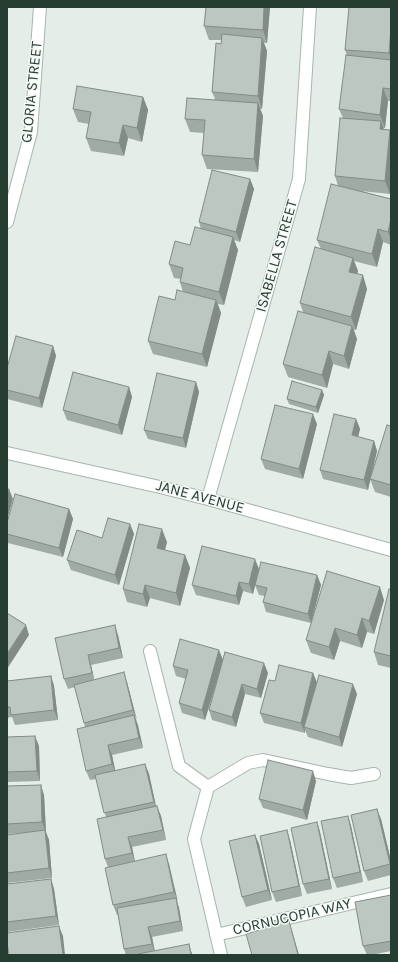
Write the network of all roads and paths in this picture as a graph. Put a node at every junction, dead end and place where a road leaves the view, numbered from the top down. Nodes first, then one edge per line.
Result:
1 (40, 7) edge
2 (310, 7) edge
3 (7, 222) edge
4 (7, 453) edge
5 (208, 499) junction
6 (391, 550) edge
7 (150, 651) dead end
8 (374, 774) dead end
9 (208, 787) junction
10 (391, 894) edge
11 (216, 935) junction
12 (221, 955) edge

1 - 3 street, GLORIA STREET
2 - 5 street, ISABELLA STREET
4 - 5 street, JANE AVENUE
5 - 6 street, JANE AVENUE
7 - 9 street
8 - 9 street
9 - 11 street
10 - 11 street, CORNUCOPIA WAY
11 - 12 street

